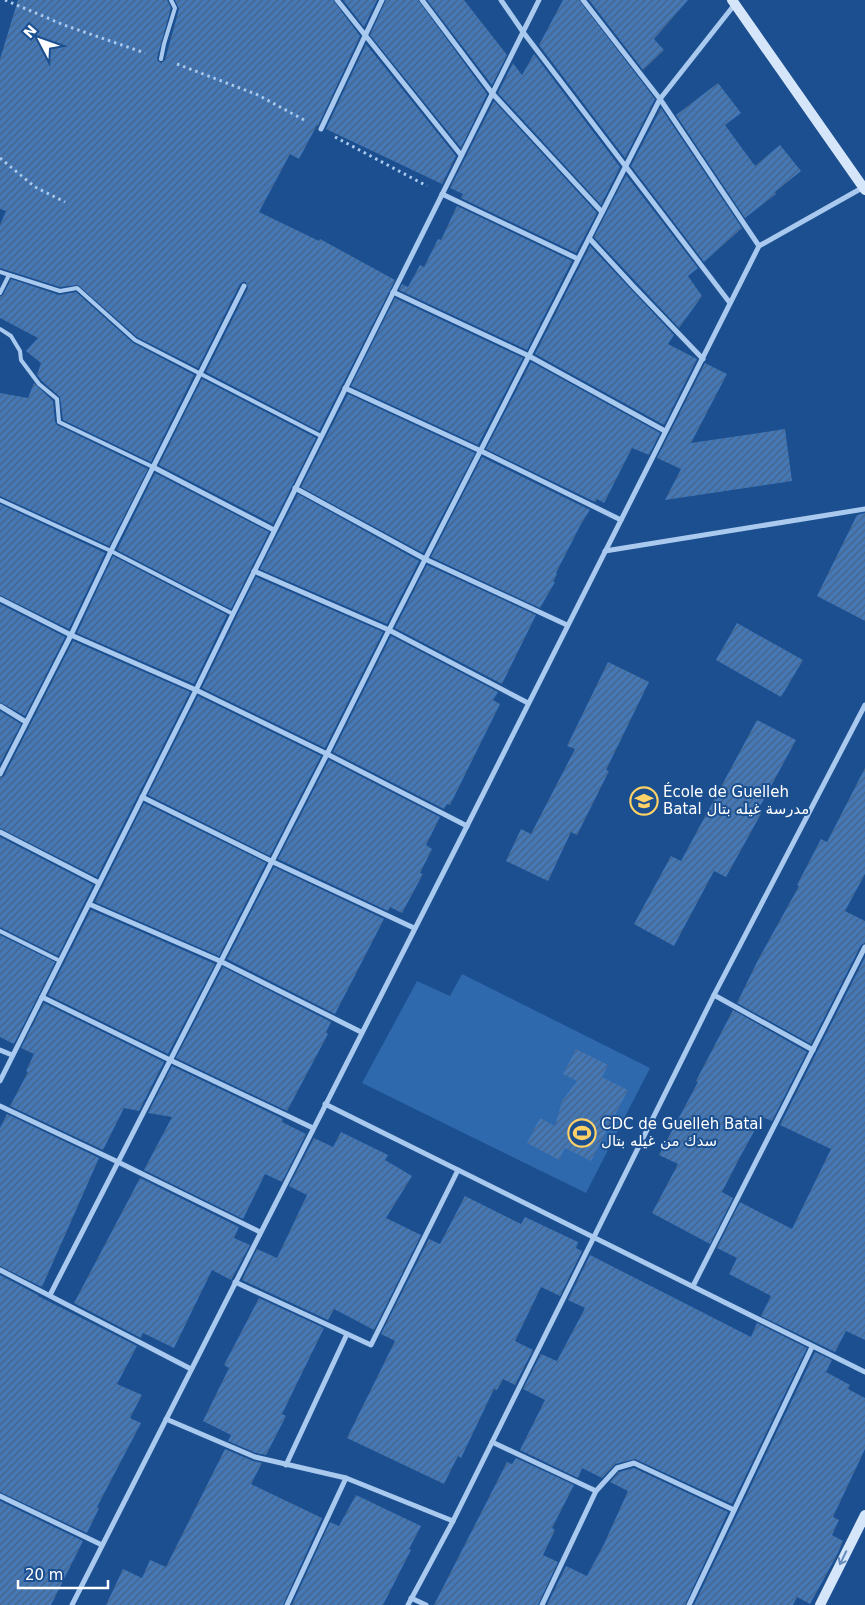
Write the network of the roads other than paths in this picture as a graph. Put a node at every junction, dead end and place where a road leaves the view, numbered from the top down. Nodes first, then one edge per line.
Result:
1 (171, 0) edge
2 (338, 0) edge
3 (382, 0) edge
4 (422, 0) edge
5 (501, 0) edge
6 (538, 0) edge
7 (583, 0) edge
8 (733, 2) edge
9 (523, 32) junction
10 (365, 34) junction
11 (161, 59) road end
12 (492, 93) junction
13 (660, 99) junction
14 (321, 129) road end
15 (461, 155) junction
16 (626, 166) junction
17 (864, 189) edge
18 (442, 194) junction
19 (602, 212) junction
20 (589, 238) junction
21 (759, 246) junction
22 (578, 259) junction
23 (0, 272) edge
24 (9, 275) junction
25 (244, 286) dead end
26 (393, 292) junction
27 (0, 293) edge
28 (730, 303) junction
29 (0, 329) edge
30 (529, 356) junction
31 (702, 358) junction
32 (200, 374) junction
33 (345, 388) junction
34 (666, 431) junction
35 (322, 436) junction
36 (480, 451) junction
37 (153, 467) junction
38 (295, 488) junction
39 (0, 500) edge
40 (865, 509) edge
41 (620, 520) junction
42 (274, 530) junction
43 (111, 551) junction
44 (605, 551) junction
45 (425, 559) junction
46 (254, 570) junction
47 (0, 599) edge
48 (233, 614) junction
49 (567, 626) junction
50 (389, 630) junction
51 (71, 635) junction
52 (196, 690) junction
53 (528, 703) junction
54 (865, 705) edge
55 (0, 706) edge
56 (26, 722) junction
57 (327, 754) junction
58 (0, 774) edge
59 (142, 797) junction
60 (467, 826) junction
61 (0, 832) edge
62 (271, 861) junction
63 (99, 883) junction
64 (89, 904) junction
65 (414, 928) junction
66 (0, 931) edge
67 (865, 947) edge
68 (60, 961) junction
69 (220, 961) junction
70 (714, 995) junction
71 (42, 997) junction
72 (361, 1032) junction
73 (0, 1050) edge
74 (812, 1050) junction
75 (12, 1056) junction
76 (170, 1060) junction
77 (0, 1081) edge
78 (325, 1104) junction
79 (0, 1106) edge
80 (313, 1128) junction
81 (118, 1162) junction
82 (458, 1170) junction
83 (260, 1232) junction
84 (593, 1236) junction
85 (0, 1270) edge
86 (235, 1282) junction
87 (693, 1286) junction
88 (50, 1295) junction
89 (347, 1334) junction
90 (812, 1347) junction
91 (191, 1369) junction
92 (865, 1372) edge
93 (166, 1419) junction
94 (492, 1442) junction
95 (286, 1465) junction
96 (346, 1478) junction
97 (596, 1491) junction
98 (0, 1496) edge
99 (734, 1510) junction
100 (865, 1515) edge
101 (453, 1521) junction
102 (102, 1544) junction
103 (411, 1598) junction
104 (72, 1605) edge
105 (287, 1605) edge
106 (408, 1605) edge
107 (426, 1605) edge
108 (542, 1605) edge
109 (689, 1605) edge
110 (820, 1605) edge

1 - 11 lane
2 - 10 street
3 - 10 street
4 - 12 street
5 - 9 street
6 - 9 street
7 - 13 street
8 - 13 street
8 - 17 street
9 - 12 street
9 - 16 street
10 - 14 street
10 - 15 street
12 - 15 street
12 - 19 street
13 - 16 street
13 - 21 street
15 - 18 street
16 - 19 street
16 - 28 street
17 - 21 street
18 - 22 street
18 - 26 street
19 - 20 street
20 - 22 street
20 - 31 street
21 - 28 street
22 - 30 street
23 - 24 lane
24 - 27 lane
24 - 32 lane
25 - 32 street
26 - 30 street
26 - 33 street
28 - 31 street
29 - 37 lane
30 - 34 street
30 - 36 street
31 - 34 street
32 - 35 lane
32 - 37 street
33 - 35 street
33 - 36 street
34 - 41 street
35 - 38 street
36 - 41 street
36 - 45 street
37 - 42 street
37 - 43 street
38 - 42 street
38 - 45 street
39 - 43 lane
40 - 44 street
41 - 44 street
42 - 46 street
43 - 48 lane
43 - 51 street
44 - 49 street
45 - 49 street
45 - 50 street
46 - 48 street
46 - 50 street
47 - 51 street
48 - 52 street
49 - 53 street
50 - 53 street
50 - 57 street
51 - 52 street
51 - 56 street
52 - 57 street
52 - 59 street
53 - 60 street
54 - 70 street
55 - 56 street
56 - 58 street
57 - 60 street
57 - 62 street
59 - 62 street
59 - 63 street
60 - 65 street
61 - 63 street
62 - 65 street
62 - 69 street
63 - 64 street
64 - 68 street
64 - 69 street
65 - 72 street
66 - 68 lane
67 - 74 street
68 - 71 street
69 - 72 street
69 - 76 street
70 - 74 street
70 - 84 street
71 - 75 street
71 - 76 street
72 - 78 street
73 - 75 street
74 - 87 street
75 - 77 street
76 - 80 street
76 - 81 street
78 - 80 street
78 - 82 street
79 - 81 street
80 - 83 street
81 - 83 street
81 - 88 street
82 - 84 street
82 - 89 street
83 - 86 street
84 - 87 street
84 - 94 street
85 - 88 street
86 - 89 street
86 - 91 street
87 - 90 street
88 - 91 street
89 - 95 street
90 - 92 street
90 - 99 street
91 - 93 street
93 - 95 street
93 - 102 street
94 - 97 street
94 - 101 street
95 - 96 street
96 - 101 street
96 - 105 street
97 - 99 street
97 - 108 street
98 - 102 street
99 - 109 street
100 -> 110 street
101 - 103 street
102 - 104 street
103 - 106 street
103 - 107 street

